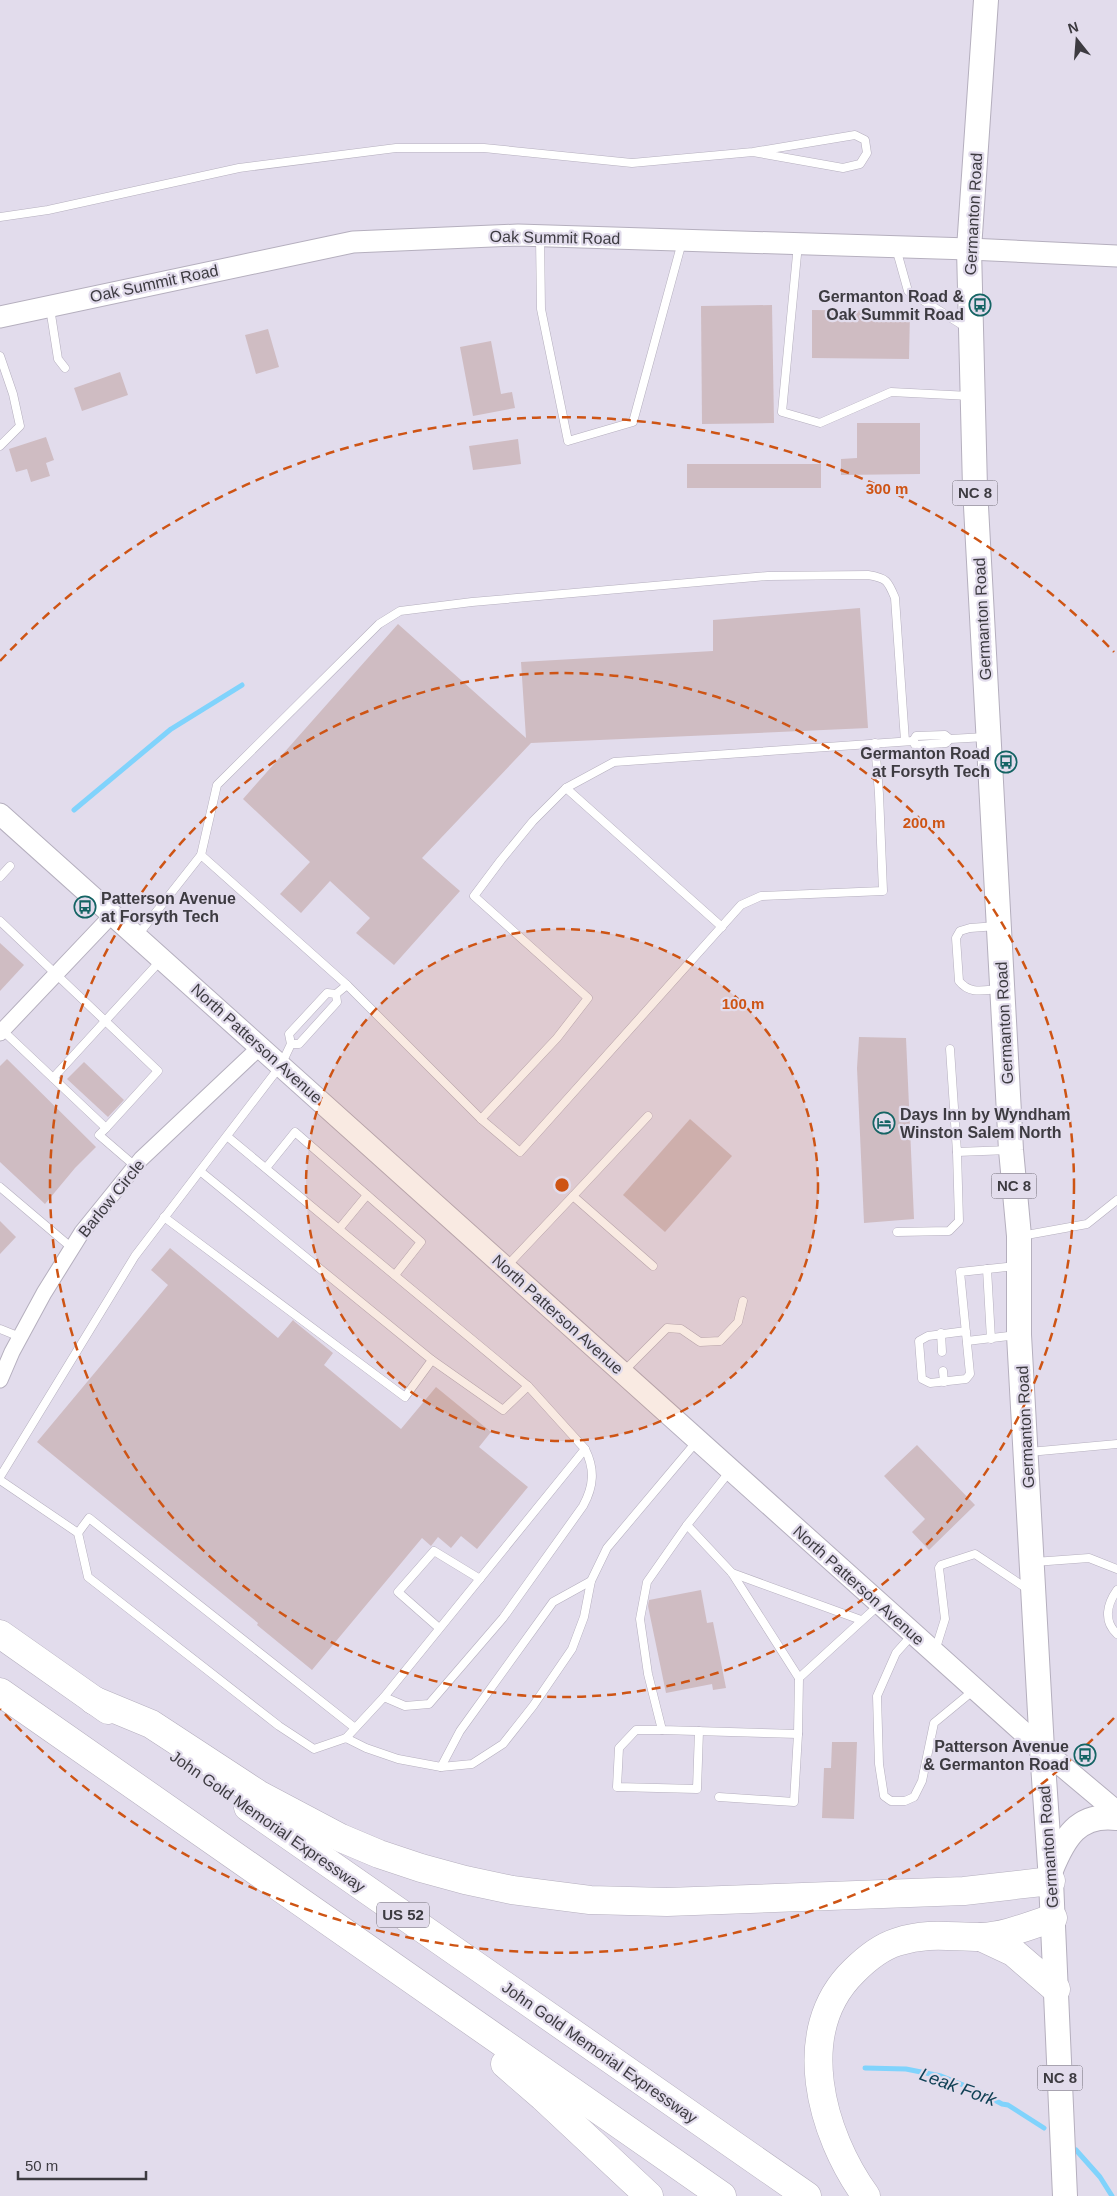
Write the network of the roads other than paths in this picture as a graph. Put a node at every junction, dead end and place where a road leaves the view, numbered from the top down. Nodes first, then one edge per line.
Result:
1 (986, 0) edge
2 (753, 152) junction
3 (0, 217) edge
4 (540, 235) junction
5 (682, 240) junction
6 (798, 244) junction
7 (896, 246) junction
8 (969, 249) junction
9 (1117, 256) edge
10 (50, 306) junction
11 (0, 317) edge
12 (971, 330) junction
13 (0, 356) edge
14 (65, 368) dead end
15 (972, 396) junction
16 (0, 446) edge
17 (988, 736) junction
18 (909, 741) junction
19 (875, 743) junction
20 (566, 788) junction
21 (4, 821) edge
22 (201, 855) junction
23 (10, 866) dead end
24 (0, 877) edge
25 (112, 914) junction
26 (0, 921) edge
27 (999, 926) junction
28 (722, 927) junction
29 (137, 936) junction
30 (162, 958) junction
31 (55, 975) junction
32 (347, 985) junction
33 (1002, 988) junction
34 (336, 994) junction
35 (106, 1020) junction
36 (1, 1030) edge
37 (291, 1044) junction
38 (261, 1046) junction
39 (950, 1049) dead end
40 (281, 1065) junction
41 (53, 1078) junction
42 (648, 1116) dead end
43 (482, 1119) junction
44 (106, 1128) junction
45 (228, 1137) junction
46 (1011, 1150) junction
47 (957, 1152) junction
48 (135, 1166) junction
49 (266, 1168) junction
50 (200, 1171) junction
51 (0, 1187) edge
52 (367, 1195) junction
53 (573, 1196) junction
54 (1117, 1200) edge
55 (164, 1217) junction
56 (339, 1229) junction
57 (897, 1232) dead end
58 (1018, 1236) junction
59 (72, 1248) junction
60 (1018, 1265) junction
61 (653, 1266) dead end
62 (506, 1267) junction
63 (986, 1269) junction
64 (395, 1275) junction
65 (743, 1301) dead end
66 (0, 1329) edge
67 (966, 1331) junction
68 (941, 1333) junction
69 (1019, 1335) junction
70 (20, 1337) junction
71 (991, 1339) junction
72 (967, 1341) junction
73 (942, 1352) dead end
74 (432, 1360) junction
75 (943, 1371) dead end
76 (623, 1372) junction
77 (0, 1380) edge
78 (944, 1382) junction
79 (528, 1386) junction
80 (698, 1440) junction
81 (1117, 1444) edge
82 (585, 1449) junction
83 (1027, 1452) junction
84 (730, 1470) junction
85 (0, 1478) edge
86 (686, 1525) junction
87 (78, 1533) junction
88 (1032, 1562) junction
89 (1117, 1569) edge
90 (732, 1573) junction
91 (480, 1579) junction
92 (591, 1580) junction
93 (1117, 1590) edge
94 (1034, 1593) junction
95 (880, 1604) junction
96 (861, 1620) junction
97 (439, 1628) junction
98 (914, 1633) junction
99 (0, 1634) edge
100 (1117, 1634) edge
101 (935, 1652) junction
102 (799, 1678) junction
103 (975, 1689) junction
104 (0, 1692) edge
105 (384, 1697) junction
106 (93, 1700) junction
107 (356, 1728) junction
108 (662, 1730) junction
109 (699, 1731) junction
110 (798, 1734) junction
111 (346, 1738) junction
112 (1042, 1748) junction
113 (441, 1767) junction
114 (719, 1797) dead end
115 (1117, 1812) edge
116 (1117, 1818) edge
117 (1051, 1876) junction
118 (1052, 1918) junction
119 (979, 1937) junction
120 (380, 1958) junction
121 (1056, 1989) junction
122 (649, 2196) edge
123 (722, 2196) edge
124 (807, 2196) edge
125 (866, 2196) edge
126 (1066, 2196) edge

1 - 8 main road, Germanton Road / NC 8
2 - 2 lane
2 - 3 lane
4 - 5 main road, Oak Summit Road
4 - 5 lane
4 - 10 main road, Oak Summit Road
5 - 6 main road, Oak Summit Road
6 - 7 main road, Oak Summit Road
6 - 15 lane
7 - 8 main road, Oak Summit Road
7 - 12 lane
8 - 9 main road, Oak Summit Road
8 - 12 main road, Germanton Road / NC 8
10 - 11 main road, Oak Summit Road
10 - 14 lane
12 - 15 main road, Germanton Road / NC 8
13 - 16 lane
15 - 17 main road, Germanton Road / NC 8
17 - 18 lane
17 - 27 main road, Germanton Road / NC 8
18 - 19 lane
18 - 22 lane
19 - 20 lane
19 - 28 lane
20 - 28 lane
20 - 43 lane
21 - 25 main road, North Patterson Avenue
22 - 29 lane
22 - 32 lane
23 - 24 lane
25 - 29 main road, North Patterson Avenue
25 - 31 street
26 - 31 lane
27 - 33 main road, Germanton Road / NC 8
27 - 33 lane
28 - 43 lane
29 - 30 main road, North Patterson Avenue
30 - 35 lane
30 - 38 main road, North Patterson Avenue
31 - 35 lane
31 - 36 street
32 - 34 lane
32 - 43 lane
33 - 46 main road, Germanton Road / NC 8
34 - 37 lane
34 - 37 lane
35 - 41 lane
35 - 44 lane
36 - 41 lane
37 - 40 lane
38 - 40 main road, North Patterson Avenue
38 - 48 street, Barlow Circle
39 - 47 lane
40 - 45 lane
40 - 62 main road, North Patterson Avenue
41 - 44 lane
42 - 53 lane
44 - 48 lane
45 - 49 lane
45 - 50 lane
46 - 47 lane
46 - 58 main road, Germanton Road / NC 8
47 - 57 lane
48 - 59 street, Barlow Circle
49 - 52 lane
49 - 56 lane
50 - 55 lane
50 - 74 lane
51 - 59 lane
52 - 56 lane
52 - 64 lane
53 - 61 lane
53 - 62 lane
54 - 58 lane
55 - 74 lane
55 - 85 lane
56 - 64 lane
58 - 60 main road, Germanton Road / NC 8
59 - 70 street, Barlow Circle
60 - 63 lane
60 - 69 main road, Germanton Road / NC 8
62 - 76 main road, North Patterson Avenue
63 - 67 lane
63 - 71 lane
64 - 79 lane
65 - 76 lane
66 - 70 lane
67 - 68 lane
67 - 72 lane
68 - 73 lane
68 - 78 lane
69 - 71 lane
69 - 83 main road, Germanton Road / NC 8
70 - 77 street, Barlow Circle
71 - 72 lane
72 - 78 lane
74 - 79 lane
75 - 78 lane
76 - 80 main road, North Patterson Avenue
79 - 82 lane
80 - 84 main road, North Patterson Avenue
80 - 92 lane
81 - 83 lane
82 - 91 lane
82 - 105 lane
83 - 88 main road, Germanton Road / NC 8
84 - 86 lane
84 - 95 main road, North Patterson Avenue
85 - 87 lane
86 - 90 lane
86 - 108 lane
87 - 107 lane
87 - 111 lane
88 - 89 lane
88 - 94 main road, Germanton Road / NC 8
90 - 96 lane
90 - 102 lane
91 - 97 lane
91 - 97 lane
92 - 113 lane
92 - 113 lane
93 - 100 lane
94 - 101 lane
94 - 112 main road, Germanton Road / NC 8
95 - 96 lane
95 - 98 main road, North Patterson Avenue
96 - 102 lane
97 - 105 lane
98 - 101 main road, North Patterson Avenue
98 - 103 lane
99 - 106 highway, John Gold Memorial Expressway / US 52
101 - 103 main road, North Patterson Avenue
102 - 110 lane
103 - 112 main road, North Patterson Avenue
104 - 120 highway, US 52
105 - 107 lane
106 - 117 highway
106 - 124 highway, John Gold Memorial Expressway / US 52
107 - 111 lane
108 - 109 lane
108 - 109 lane
109 - 110 lane
110 - 114 lane
111 - 113 lane
112 - 115 main road, North Patterson Avenue
112 - 117 main road, Germanton Road / NC 8
116 - 117 main road
117 - 118 main road, Germanton Road / NC 8
118 - 119 highway
118 - 121 main road, Germanton Road / NC 8
119 - 121 highway
119 - 125 highway
120 - 122 highway
120 - 123 highway, US 52
121 - 126 main road, Germanton Road / NC 8

